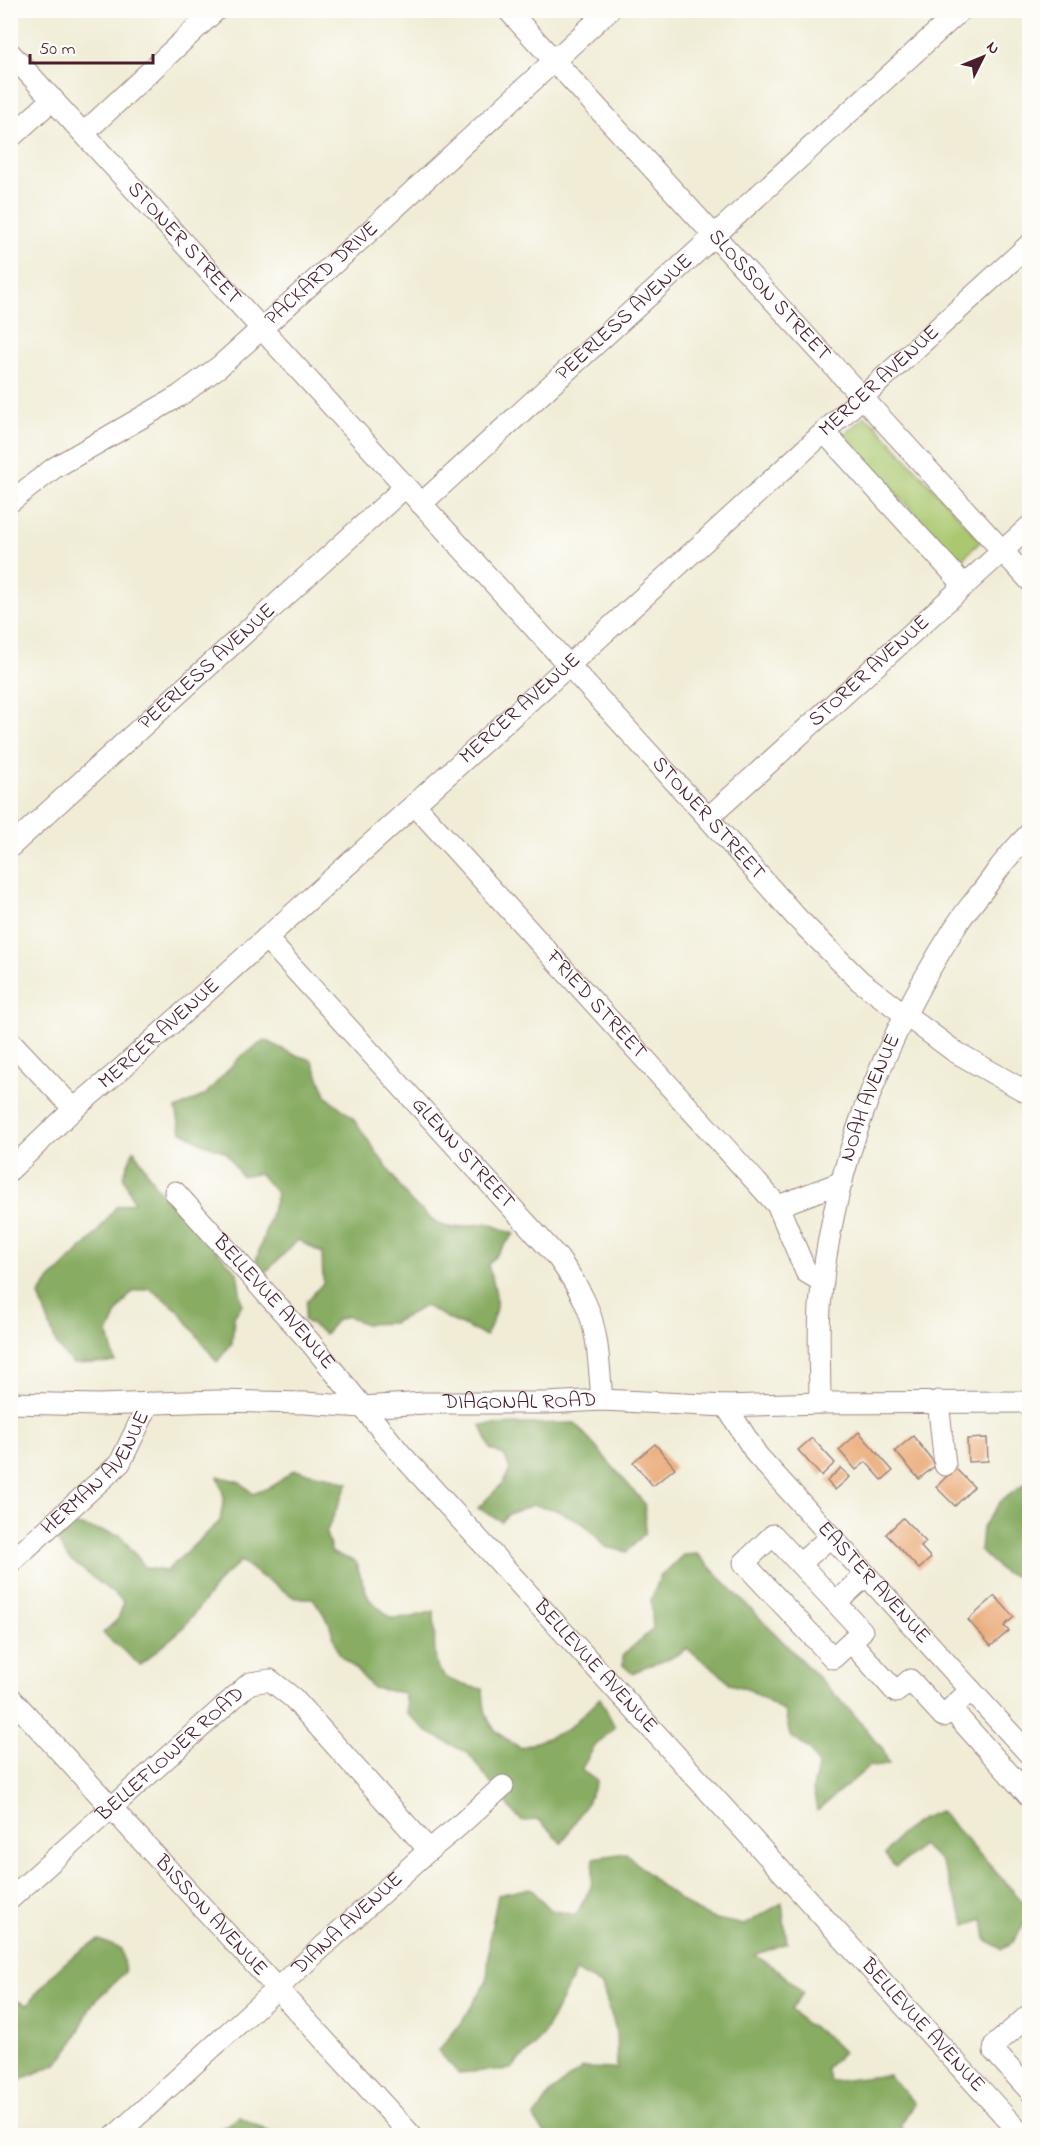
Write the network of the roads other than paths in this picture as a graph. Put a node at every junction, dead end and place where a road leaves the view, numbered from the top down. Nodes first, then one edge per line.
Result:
1 (216, 10) edge
2 (508, 10) edge
3 (609, 10) edge
4 (961, 10) edge
5 (10, 53) edge
6 (554, 61) junction
7 (53, 99) junction
8 (84, 133) junction
9 (10, 138) edge
10 (713, 236) junction
11 (1029, 244) edge
12 (261, 330) junction
13 (861, 397) junction
14 (825, 432) junction
15 (405, 487) junction
16 (10, 502) edge
17 (421, 504) junction
18 (1029, 526) edge
19 (1002, 550) junction
20 (1029, 581) edge
21 (963, 584) junction
22 (568, 666) junction
23 (415, 805) junction
24 (708, 818) junction
25 (1029, 833) edge
26 (10, 848) edge
27 (266, 938) junction
28 (904, 1015) junction
29 (10, 1041) edge
30 (1029, 1094) edge
31 (74, 1109) junction
32 (10, 1170) edge
33 (842, 1182) junction
34 (175, 1192) dead end
35 (778, 1206) junction
36 (823, 1282) junction
37 (602, 1400) junction
38 (938, 1401) junction
39 (820, 1402) junction
40 (1029, 1402) edge
41 (10, 1403) edge
42 (149, 1403) junction
43 (726, 1406) junction
44 (362, 1407) junction
45 (945, 1465) dead end
46 (831, 1536) junction
47 (10, 1563) edge
48 (800, 1564) junction
49 (866, 1575) junction
50 (836, 1603) junction
51 (851, 1642) junction
52 (971, 1690) junction
53 (10, 1697) edge
54 (951, 1708) junction
55 (1029, 1755) edge
56 (503, 1786) dead end
57 (1029, 1797) edge
58 (110, 1807) junction
59 (429, 1850) junction
60 (10, 1899) edge
61 (277, 1989) junction
62 (1029, 2014) edge
63 (1000, 2058) junction
64 (974, 2082) junction
65 (1029, 2091) edge
66 (1025, 2133) edge
67 (115, 2136) edge
68 (412, 2136) edge

1 - 8 street
2 - 6 street, SLOSSON STREET
3 - 6 street, PACKARD DRIVE
4 - 10 street, PEERLESS AVENUE
5 - 7 street, STONER STREET
6 - 10 street, SLOSSON STREET
6 - 12 street, PACKARD DRIVE
7 - 8 street, STONER STREET
7 - 9 street
8 - 12 street, STONER STREET
10 - 13 street, SLOSSON STREET
10 - 17 street, PEERLESS AVENUE
11 - 13 street, MERCER AVENUE
12 - 15 street, STONER STREET
12 - 16 street, PACKARD DRIVE
13 - 14 street, MERCER AVENUE
13 - 19 street, SLOSSON STREET
14 - 21 street
14 - 22 street, MERCER AVENUE
15 - 17 street, STONER STREET
15 - 26 street, PEERLESS AVENUE
17 - 22 street, STONER STREET
18 - 19 street, STORER AVENUE
19 - 20 street, SLOSSON STREET
19 - 21 street, STORER AVENUE
21 - 24 street, STORER AVENUE
22 - 23 street, MERCER AVENUE
22 - 24 street, STONER STREET
23 - 27 street, MERCER AVENUE
23 - 35 street, FRIED STREET
24 - 28 street, STONER STREET
25 - 28 street, NOAH AVENUE
27 - 31 street, MERCER AVENUE
27 - 37 street, GLENN STREET
28 - 30 street, STONER STREET
28 - 33 street, NOAH AVENUE
29 - 31 street
31 - 32 street, MERCER AVENUE
33 - 35 street
33 - 36 street, NOAH AVENUE
34 - 44 street, BELLEVUE AVENUE
35 - 36 street, FRIED STREET
36 - 39 street, NOAH AVENUE
37 - 43 street, DIAGONAL ROAD
37 - 44 street, DIAGONAL ROAD
38 - 39 street, DIAGONAL ROAD
38 - 40 street, DIAGONAL ROAD
38 - 45 street
39 - 43 street, DIAGONAL ROAD
41 - 42 street, DIAGONAL ROAD
42 - 44 street, DIAGONAL ROAD
42 - 47 street, HERMAN AVENUE
43 - 46 street, EASTER AVENUE
44 - 64 street, BELLEVUE AVENUE
46 - 48 street
46 - 49 street, EASTER AVENUE
48 - 50 street
48 - 51 street
49 - 50 street
49 - 52 street, EASTER AVENUE
50 - 51 street
51 - 54 street
52 - 54 street
52 - 55 street, EASTER AVENUE
53 - 58 street, BISSON AVENUE
54 - 57 street
56 - 59 street, DIANA AVENUE
58 - 59 street, BELLEFLOWER ROAD
58 - 60 street, BELLEFLOWER ROAD
58 - 61 street, BISSON AVENUE
59 - 61 street, DIANA AVENUE
61 - 67 street, DIANA AVENUE
61 - 68 street, BISSON AVENUE
62 - 63 street
63 - 64 street
63 - 65 street
64 - 66 street, BELLEVUE AVENUE

